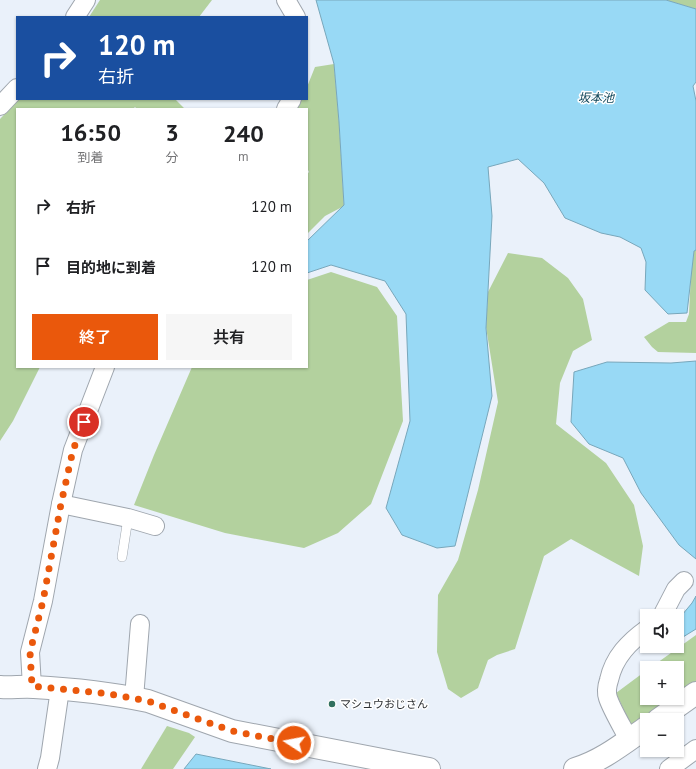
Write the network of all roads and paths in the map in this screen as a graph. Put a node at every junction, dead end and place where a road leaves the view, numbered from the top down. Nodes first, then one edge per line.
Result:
1 (86, 0) edge
2 (286, 0) edge
3 (76, 16) edge
4 (295, 16) edge
5 (16, 89) edge
6 (0, 106) edge
7 (105, 368) edge
8 (61, 504) junction
9 (128, 518) junction
10 (155, 526) dead end
11 (122, 557) dead end
12 (684, 581) dead end
13 (666, 609) edge
14 (140, 624) dead end
15 (640, 634) edge
16 (32, 686) junction
17 (0, 687) edge
18 (60, 689) junction
19 (696, 693) edge
20 (134, 698) junction
21 (668, 713) edge
22 (640, 732) edge
23 (629, 740) junction
24 (696, 749) edge
25 (421, 768) edge
26 (47, 769) edge
27 (575, 769) edge
28 (669, 769) edge

1 - 3 street
2 - 4 street
5 - 6 street
7 - 8 street
8 - 9 street
8 - 16 street
9 - 10 street
9 - 11 lane
12 - 13 street
14 - 20 street
15 - 23 street
16 - 17 street
16 - 18 street
18 - 20 street
18 - 26 street
19 - 21 street
20 - 25 street
22 - 23 street
23 - 27 street
24 - 28 street

